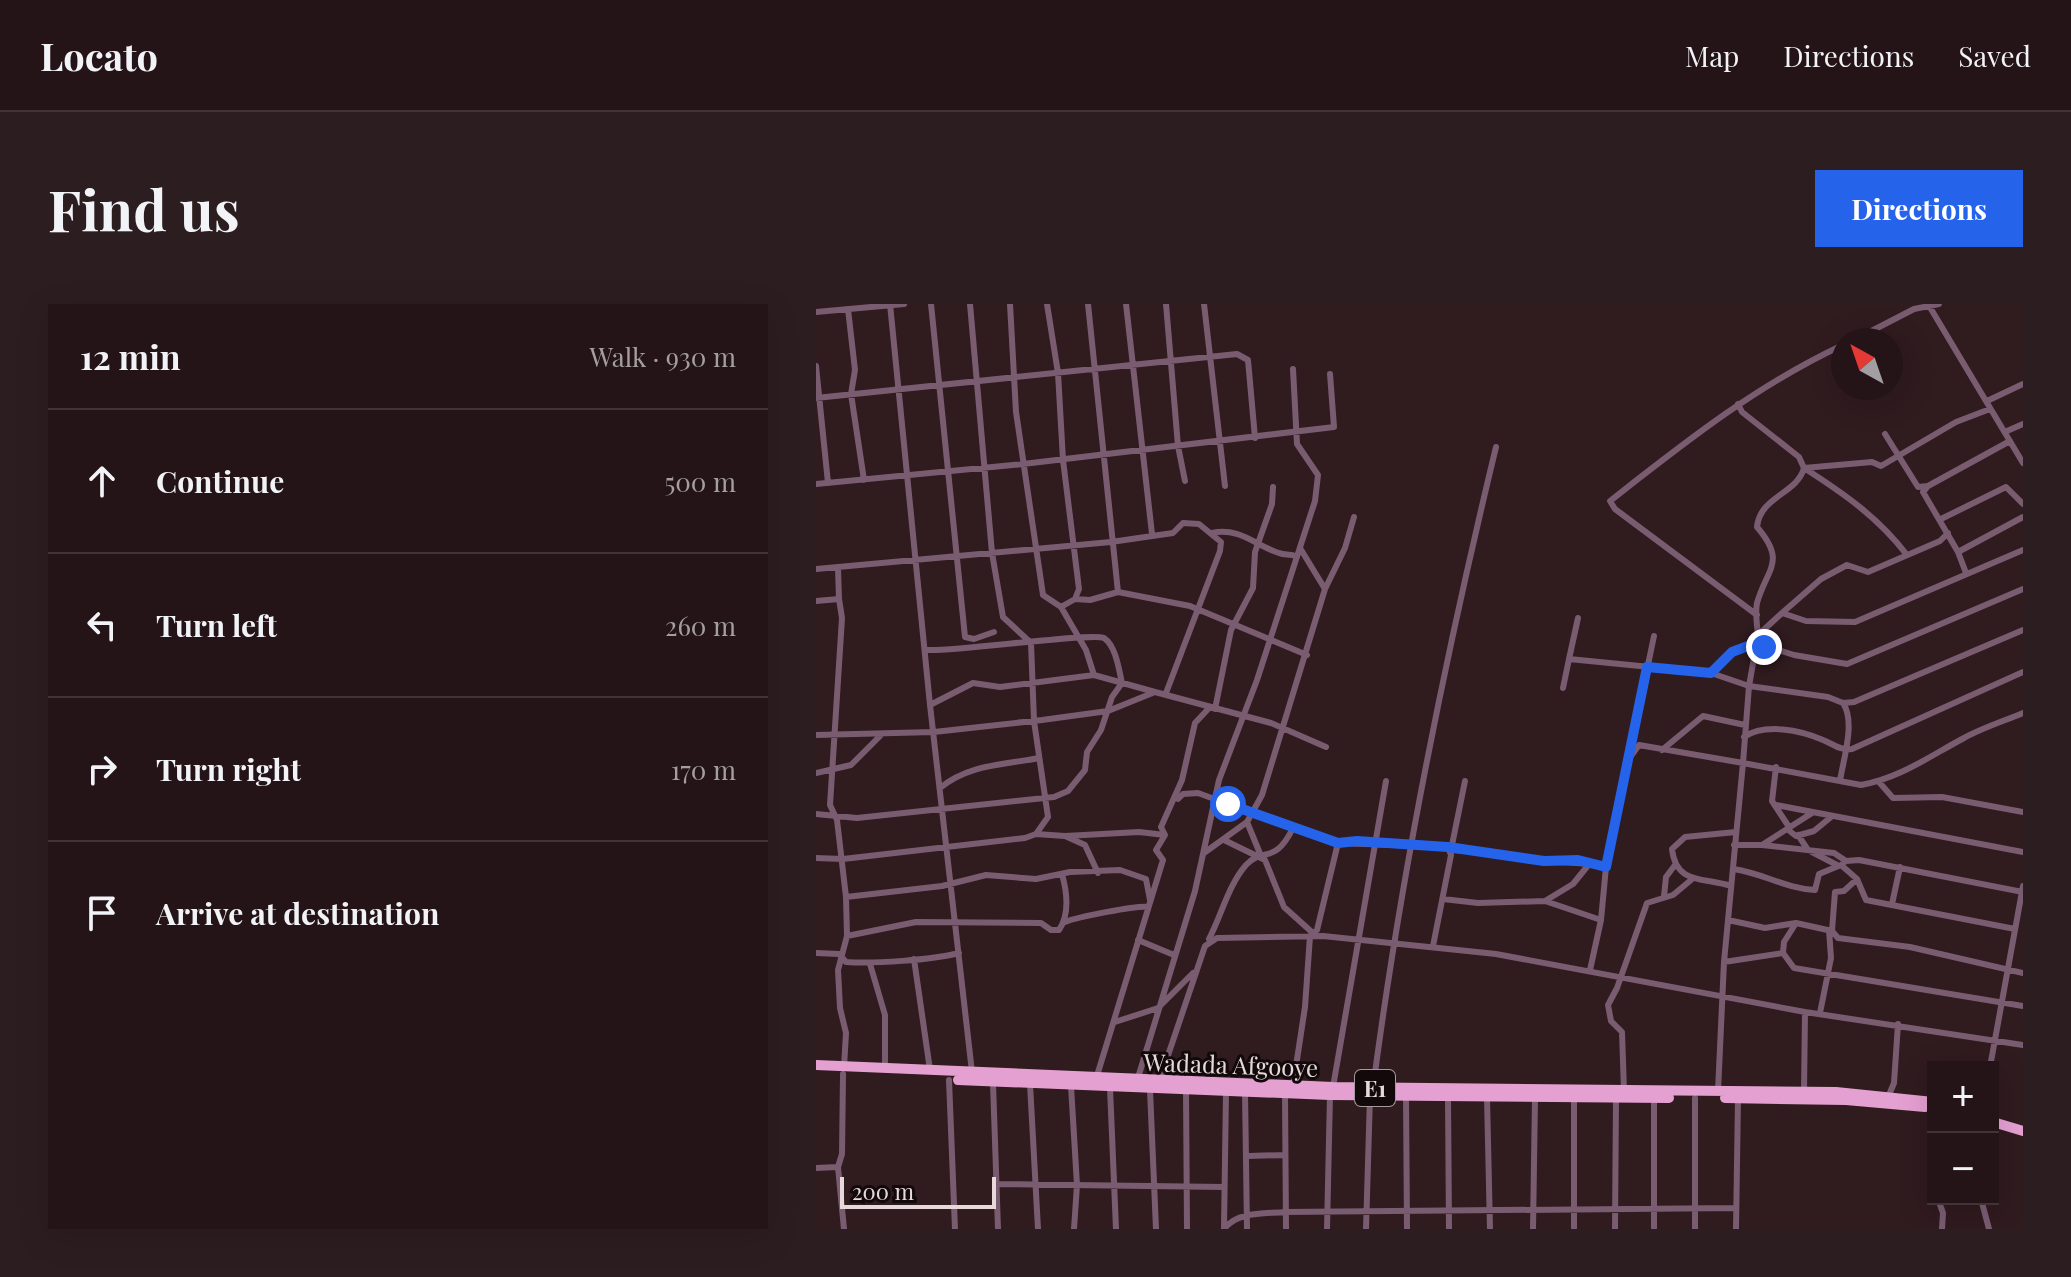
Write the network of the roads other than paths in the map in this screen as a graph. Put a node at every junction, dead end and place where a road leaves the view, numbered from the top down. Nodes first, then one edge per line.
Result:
1 (890, 304) edge
2 (904, 304) edge
3 (931, 304) edge
4 (970, 304) edge
5 (1010, 304) edge
6 (1047, 304) edge
7 (1088, 304) edge
8 (1126, 304) edge
9 (1166, 304) edge
10 (1204, 304) edge
11 (1939, 304) edge
12 (1928, 305) edge
13 (848, 309) junction
14 (816, 312) edge
15 (1877, 328) edge
16 (1831, 351) edge
17 (1210, 357) junction
18 (1169, 363) junction
19 (816, 366) edge
20 (1132, 367) junction
21 (1293, 369) dead end
22 (1094, 371) junction
23 (1058, 373) junction
24 (1330, 374) dead end
25 (1016, 376) junction
26 (977, 381) junction
27 (2023, 384) edge
28 (940, 386) junction
29 (897, 392) junction
30 (851, 394) junction
31 (818, 398) edge
32 (1738, 404) junction
33 (1988, 405) junction
34 (2023, 424) edge
35 (2007, 431) junction
36 (1298, 432) junction
37 (1885, 434) dead end
38 (1255, 438) junction
39 (2010, 441) junction
40 (1219, 442) junction
41 (1178, 446) junction
42 (1496, 447) dead end
43 (1142, 451) junction
44 (1102, 454) junction
45 (1900, 455) junction
46 (1063, 460) junction
47 (2023, 463) edge
48 (1023, 464) junction
49 (987, 468) junction
50 (1804, 468) junction
51 (948, 471) junction
52 (910, 475) junction
53 (864, 480) junction
54 (1185, 481) dead end
55 (828, 483) junction
56 (816, 484) edge
57 (1225, 486) dead end
58 (1928, 486) junction
59 (1273, 487) dead end
60 (2023, 504) edge
61 (1354, 517) dead end
62 (2023, 517) edge
63 (1941, 519) junction
64 (1212, 533) junction
65 (1948, 533) junction
66 (1152, 534) junction
67 (1258, 541) junction
68 (1111, 542) junction
69 (1073, 546) junction
70 (1300, 548) junction
71 (1036, 549) junction
72 (2023, 550) edge
73 (1958, 552) junction
74 (992, 553) junction
75 (1907, 555) junction
76 (956, 557) junction
77 (1297, 557) junction
78 (916, 562) junction
79 (838, 568) junction
80 (816, 569) edge
81 (1966, 573) junction
82 (1325, 589) junction
83 (2023, 589) edge
84 (1118, 592) junction
85 (839, 599) junction
86 (1075, 599) junction
87 (816, 601) edge
88 (1061, 607) junction
89 (1197, 608) junction
90 (1782, 613) junction
91 (1757, 615) junction
92 (1578, 618) dead end
93 (1233, 624) junction
94 (2023, 630) edge
95 (994, 632) dead end
96 (1077, 636) junction
97 (1654, 636) dead end
98 (1757, 639) junction
99 (1271, 641) junction
100 (1031, 643) junction
101 (926, 650) junction
102 (1307, 655) junction
103 (1569, 659) junction
104 (1647, 667) junction
105 (2023, 672) edge
106 (1711, 673) junction
107 (1094, 675) junction
108 (1034, 682) junction
109 (1122, 683) junction
110 (1749, 686) junction
111 (1563, 688) dead end
112 (1155, 692) junction
113 (1166, 693) junction
114 (1843, 703) junction
115 (930, 705) junction
116 (1212, 708) junction
117 (1108, 711) junction
118 (2023, 713) edge
119 (1243, 718) junction
120 (1034, 721) junction
121 (1745, 725) junction
122 (1284, 729) junction
123 (934, 732) junction
124 (833, 733) junction
125 (884, 733) junction
126 (816, 735) edge
127 (1744, 737) junction
128 (1326, 747) dead end
129 (1662, 750) junction
130 (1845, 750) junction
131 (1631, 756) junction
132 (1039, 758) junction
133 (1743, 763) junction
134 (1776, 767) junction
135 (834, 771) junction
136 (816, 773) edge
137 (1386, 781) dead end
138 (1465, 781) dead end
139 (1840, 781) junction
140 (1879, 782) junction
141 (940, 788) junction
142 (1046, 797) junction
143 (1215, 801) junction
144 (1173, 805) junction
145 (1776, 805) junction
146 (943, 809) junction
147 (2023, 812) edge
148 (1812, 813) junction
149 (816, 814) edge
150 (834, 814) junction
151 (1831, 817) junction
152 (1248, 818) junction
153 (1293, 828) junction
154 (1788, 828) junction
155 (1736, 832) junction
156 (1036, 834) junction
157 (1165, 835) junction
158 (1798, 835) junction
159 (1065, 836) junction
160 (1224, 840) junction
161 (1374, 842) junction
162 (1338, 843) junction
163 (1414, 844) junction
164 (1734, 845) junction
165 (1762, 845) junction
166 (947, 846) junction
167 (1451, 850) junction
168 (1808, 850) junction
169 (2023, 852) edge
170 (1204, 853) junction
171 (1261, 856) junction
172 (816, 858) edge
173 (839, 859) junction
174 (1590, 863) junction
175 (1842, 864) junction
176 (1675, 865) junction
177 (1606, 867) junction
178 (1900, 867) junction
179 (1733, 869) junction
180 (1098, 873) junction
181 (1062, 874) junction
182 (1857, 879) junction
183 (1691, 880) junction
184 (951, 881) junction
185 (1731, 886) junction
186 (2023, 890) edge
187 (1664, 896) junction
188 (846, 897) junction
189 (1443, 899) junction
190 (1545, 901) junction
191 (1149, 904) junction
192 (1892, 904) junction
193 (1601, 920) junction
194 (1728, 920) junction
195 (955, 922) junction
196 (1065, 922) junction
197 (1796, 923) junction
198 (1830, 930) junction
199 (2014, 930) junction
200 (2023, 933) edge
201 (1312, 935) junction
202 (847, 936) junction
203 (1138, 940) junction
204 (1392, 941) junction
205 (1208, 942) junction
206 (1360, 942) junction
207 (1433, 946) junction
208 (816, 953) edge
209 (959, 953) junction
210 (1783, 953) junction
211 (839, 954) junction
212 (1174, 955) junction
213 (914, 959) junction
214 (1724, 962) junction
215 (870, 964) junction
216 (2006, 968) junction
217 (1196, 970) junction
218 (1590, 970) junction
219 (1829, 971) junction
220 (2023, 973) edge
221 (1621, 975) junction
222 (1722, 997) junction
223 (2001, 1004) junction
224 (2023, 1006) edge
225 (1158, 1008) junction
226 (1805, 1012) junction
227 (1820, 1013) junction
228 (1115, 1022) junction
229 (1898, 1024) junction
230 (1993, 1040) junction
231 (2023, 1045) edge
232 (1991, 1061) edge
233 (816, 1065) edge
234 (885, 1069) junction
235 (843, 1070) junction
236 (816, 1072) edge
237 (930, 1072) junction
238 (972, 1074) junction
239 (1096, 1079) junction
240 (949, 1080) junction
241 (1137, 1081) junction
242 (993, 1083) junction
243 (1030, 1084) junction
244 (1071, 1086) junction
245 (1154, 1086) junction
246 (1110, 1088) junction
247 (1289, 1090) junction
248 (1186, 1091) junction
249 (1332, 1091) junction
250 (1718, 1091) junction
251 (1226, 1092) junction
252 (1245, 1092) junction
253 (1371, 1092) junction
254 (1804, 1092) junction
255 (1620, 1094) junction
256 (1889, 1095) junction
257 (1406, 1096) junction
258 (1448, 1097) junction
259 (1487, 1097) junction
260 (1535, 1097) junction
261 (1574, 1098) junction
262 (1654, 1098) junction
263 (1695, 1098) junction
264 (1738, 1098) junction
265 (1927, 1101) edge
266 (1927, 1107) edge
267 (1999, 1117) edge
268 (1999, 1124) edge
269 (2023, 1124) edge
270 (2023, 1131) edge
271 (1285, 1155) junction
272 (1248, 1156) junction
273 (838, 1167) junction
274 (816, 1168) edge
275 (998, 1184) junction
276 (1077, 1185) junction
277 (1039, 1186) junction
278 (1115, 1186) junction
279 (1157, 1186) junction
280 (1224, 1187) junction
281 (1187, 1189) junction
282 (1940, 1205) edge
283 (1983, 1205) edge
284 (1532, 1208) junction
285 (1574, 1208) junction
286 (1695, 1208) junction
287 (1735, 1208) junction
288 (1489, 1209) junction
289 (1615, 1209) junction
290 (1654, 1209) junction
291 (1449, 1210) junction
292 (1327, 1211) junction
293 (1407, 1211) junction
294 (1285, 1212) junction
295 (1366, 1212) junction
296 (1247, 1215) junction
297 (1224, 1228) edge
298 (844, 1229) edge
299 (955, 1229) edge
300 (998, 1229) edge
301 (1038, 1229) edge
302 (1074, 1229) edge
303 (1116, 1229) edge
304 (1156, 1229) edge
305 (1187, 1229) edge
306 (1247, 1229) edge
307 (1286, 1229) edge
308 (1327, 1229) edge
309 (1366, 1229) edge
310 (1407, 1229) edge
311 (1449, 1229) edge
312 (1490, 1229) edge
313 (1533, 1229) edge
314 (1574, 1229) edge
315 (1615, 1229) edge
316 (1654, 1229) edge
317 (1695, 1229) edge
318 (1736, 1229) edge
319 (1942, 1229) edge
320 (1987, 1229) edge

1 - 2 street
1 - 13 street
1 - 29 street
3 - 28 street
4 - 26 street
5 - 25 street
6 - 23 street
7 - 22 street
8 - 20 street
9 - 18 street
10 - 17 street
11 - 12 street
12 - 15 street
12 - 33 street
13 - 14 street
13 - 30 street
16 - 32 street
17 - 18 street
17 - 38 street
17 - 40 street
18 - 20 street
18 - 41 street
19 - 31 street
20 - 22 street
20 - 43 street
21 - 36 street
22 - 23 street
22 - 44 street
23 - 25 street
23 - 46 street
24 - 36 street
25 - 26 street
25 - 48 street
26 - 28 street
26 - 49 street
27 - 33 street
28 - 29 street
28 - 51 street
29 - 30 street
29 - 52 street
30 - 31 street
30 - 53 street
31 - 55 street
32 - 50 street
32 - 91 street
33 - 35 street
33 - 45 street
34 - 35 street
35 - 39 street
36 - 38 street
36 - 70 street
37 - 45 street
38 - 40 street
39 - 47 street
39 - 58 street
40 - 41 street
40 - 57 street
41 - 43 street
41 - 54 street
42 - 163 street
43 - 44 street
43 - 66 street
44 - 46 street
44 - 68 street
45 - 50 street
45 - 58 street
46 - 48 street
46 - 69 street
48 - 49 street
48 - 71 street
49 - 51 street
49 - 74 street
50 - 75 street
50 - 91 street
51 - 52 street
51 - 76 street
52 - 53 street
52 - 78 street
53 - 55 street
55 - 56 street
58 - 63 street
59 - 67 street
60 - 63 street
61 - 82 street
62 - 73 street
63 - 65 street
64 - 66 street
64 - 67 street
64 - 89 street
65 - 73 street
65 - 75 street
66 - 68 street
67 - 77 street
67 - 93 street
68 - 69 street
68 - 84 street
69 - 71 street
69 - 86 street
70 - 77 street
70 - 82 street
71 - 74 street
71 - 88 street
72 - 81 street
73 - 81 street
74 - 76 street
74 - 100 street
75 - 90 street
76 - 78 street
76 - 95 street
77 - 99 street
78 - 79 street
78 - 101 street
79 - 80 street
79 - 85 street
81 - 90 street
82 - 102 street
83 - 98 street
84 - 86 street
84 - 89 street
85 - 87 street
85 - 124 street
86 - 88 street
88 - 96 street
89 - 93 street
89 - 113 street
90 - 98 street
91 - 98 street
92 - 103 street
93 - 99 street
93 - 116 street
94 - 114 street
96 - 100 street
96 - 107 street
96 - 109 street
97 - 104 street
98 - 106 street
98 - 110 street
99 - 102 street
99 - 119 street
100 - 101 street
100 - 108 street
101 - 115 street
102 - 122 street
103 - 104 street
103 - 111 street
104 - 106 street
104 - 131 street
105 - 130 street
106 - 110 street
107 - 108 street
107 - 109 street
108 - 115 street
108 - 120 street
109 - 112 street
109 - 117 street
110 - 114 street
110 - 121 street
112 - 113 street
112 - 117 street
113 - 116 street
114 - 130 street
115 - 123 street
116 - 119 street
116 - 144 street
117 - 120 street
117 - 142 street
118 - 140 street
119 - 122 street
119 - 143 street
120 - 123 street
120 - 132 street
121 - 127 street
121 - 129 street
122 - 128 street
122 - 152 street
123 - 125 street
123 - 141 street
124 - 125 street
124 - 126 street
124 - 135 street
125 - 135 street
127 - 130 street
127 - 133 street
129 - 131 street
129 - 133 street
130 - 139 street
131 - 177 street
132 - 141 street
132 - 142 street
133 - 134 street
133 - 155 street
134 - 139 street
134 - 145 street
135 - 136 street
135 - 150 street
137 - 161 street
138 - 167 street
139 - 140 street
140 - 147 street
141 - 146 street
142 - 146 street
142 - 156 street
143 - 144 street
143 - 152 street
143 - 170 street
144 - 157 street
145 - 148 street
145 - 154 street
146 - 150 street
146 - 166 street
148 - 151 street
148 - 154 street
149 - 150 street
150 - 173 street
151 - 158 street
151 - 169 street
152 - 153 street
152 - 160 street
152 - 171 street
153 - 162 street
153 - 171 street
154 - 158 street
154 - 165 street
155 - 164 street
155 - 176 street
156 - 159 street
156 - 166 street
157 - 159 street
157 - 191 street
158 - 168 street
159 - 180 street
160 - 170 street
160 - 171 street
161 - 162 street
161 - 163 street
161 - 206 street
162 - 201 street
163 - 167 street
163 - 204 street
164 - 165 street
164 - 179 street
165 - 168 street
166 - 173 street
166 - 184 street
167 - 174 street
167 - 189 street
168 - 175 street
170 - 212 street
171 - 201 street
171 - 205 street
172 - 173 street
173 - 188 street
174 - 177 street
174 - 190 street
175 - 178 street
175 - 179 street
175 - 182 street
176 - 183 street
176 - 187 street
177 - 193 street
178 - 186 street
178 - 192 street
179 - 185 street
180 - 181 street
180 - 191 street
181 - 184 street
181 - 196 street
182 - 192 street
182 - 198 street
183 - 185 street
183 - 187 street
184 - 188 street
184 - 195 street
185 - 194 street
186 - 199 street
187 - 221 street
188 - 202 street
189 - 190 street
189 - 207 street
190 - 193 street
191 - 196 street
191 - 203 street
192 - 199 street
193 - 218 street
194 - 197 street
194 - 214 street
195 - 196 street
195 - 202 street
195 - 209 street
197 - 198 street
197 - 210 street
198 - 216 street
198 - 219 street
199 - 200 street
199 - 216 street
201 - 205 street
201 - 206 street
201 - 247 street
202 - 211 street
203 - 212 street
203 - 228 street
204 - 206 street
204 - 207 street
204 - 253 street
205 - 217 street
206 - 249 street
207 - 218 street
208 - 211 street
209 - 213 street
209 - 238 street
210 - 214 street
210 - 219 street
211 - 215 street
211 - 235 street
212 - 225 street
213 - 215 street
213 - 237 street
214 - 222 street
215 - 234 street
216 - 220 street
216 - 223 street
217 - 225 street
217 - 245 street
218 - 221 street
219 - 223 street
219 - 227 street
221 - 222 street
221 - 255 street
222 - 226 street
222 - 250 street
223 - 224 street
223 - 230 street
225 - 228 street
225 - 241 street
226 - 227 street
226 - 254 street
227 - 229 street
228 - 239 street
229 - 230 street
229 - 256 street
230 - 231 street
230 - 232 street
233 - 235 highway, Wadada Afgooye / E1
234 - 235 highway, Wadada Afgooye / E1
234 - 237 highway, Wadada Afgooye / E1
235 - 236 highway, Wadada Afgooye / E1
235 - 240 highway, Wadada Afgooye / E1
235 - 273 street
237 - 238 highway, Wadada Afgooye / E1
238 - 239 highway, Wadada Afgooye / E1
239 - 241 highway, Wadada Afgooye / E1
240 - 242 highway, Wadada Afgooye / E1
240 - 299 street
241 - 245 highway, Wadada Afgooye / E1
242 - 243 highway, Wadada Afgooye / E1
242 - 275 street
243 - 244 highway, Wadada Afgooye / E1
243 - 277 street
244 - 246 highway, Wadada Afgooye / E1
244 - 276 street
245 - 246 highway, Wadada Afgooye / E1
245 - 247 highway, Wadada Afgooye / E1
245 - 248 highway, Wadada Afgooye / E1
245 - 279 street
246 - 278 street
247 - 249 highway, Wadada Afgooye / E1
247 - 252 highway, Wadada Afgooye / E1
247 - 271 street
248 - 251 highway, Wadada Afgooye / E1
248 - 281 street
249 - 253 highway, Wadada Afgooye / E1
249 - 292 street
250 - 254 highway, Wadada Afgooye / E1
250 - 255 highway, Wadada Afgooye / E1
251 - 252 highway, Wadada Afgooye / E1
251 - 280 street
252 - 272 street
253 - 255 highway, Wadada Afgooye / E1
253 - 257 highway, Wadada Afgooye / E1
253 - 295 street
254 - 256 highway, Wadada Afgooye / E1
255 - 261 highway, Wadada Afgooye / E1
255 - 262 highway, Wadada Afgooye / E1
255 - 289 street
256 - 265 highway, Wadada Afgooye / E1
257 - 258 highway, Wadada Afgooye / E1
257 - 293 street
258 - 259 highway, Wadada Afgooye / E1
258 - 291 street
259 - 260 highway, Wadada Afgooye / E1
259 - 288 street
260 - 261 highway, Wadada Afgooye / E1
260 - 284 street
261 - 285 street
262 - 263 highway, Wadada Afgooye / E1
262 - 290 street
263 - 264 highway, Wadada Afgooye / E1
263 - 286 street
264 - 266 highway, Wadada Afgooye / E1
264 - 287 street
267 - 269 highway
268 - 270 highway
271 - 272 street
271 - 294 street
272 - 296 street
273 - 274 street
273 - 298 street
275 - 277 street
275 - 300 street
276 - 277 street
276 - 278 street
276 - 302 street
277 - 301 street
278 - 279 street
278 - 303 street
279 - 281 street
279 - 304 street
280 - 281 street
280 - 297 street
281 - 305 street
282 - 319 street
283 - 320 street
284 - 285 street
284 - 288 street
284 - 313 street
285 - 289 street
285 - 314 street
286 - 287 street
286 - 290 street
286 - 317 street
287 - 318 street
288 - 291 street
288 - 312 street
289 - 290 street
289 - 315 street
290 - 316 street
291 - 293 street
291 - 311 street
292 - 294 street
292 - 295 street
292 - 308 street
293 - 295 street
293 - 310 street
294 - 296 street
294 - 307 street
295 - 309 street
296 - 297 street
296 - 306 street

